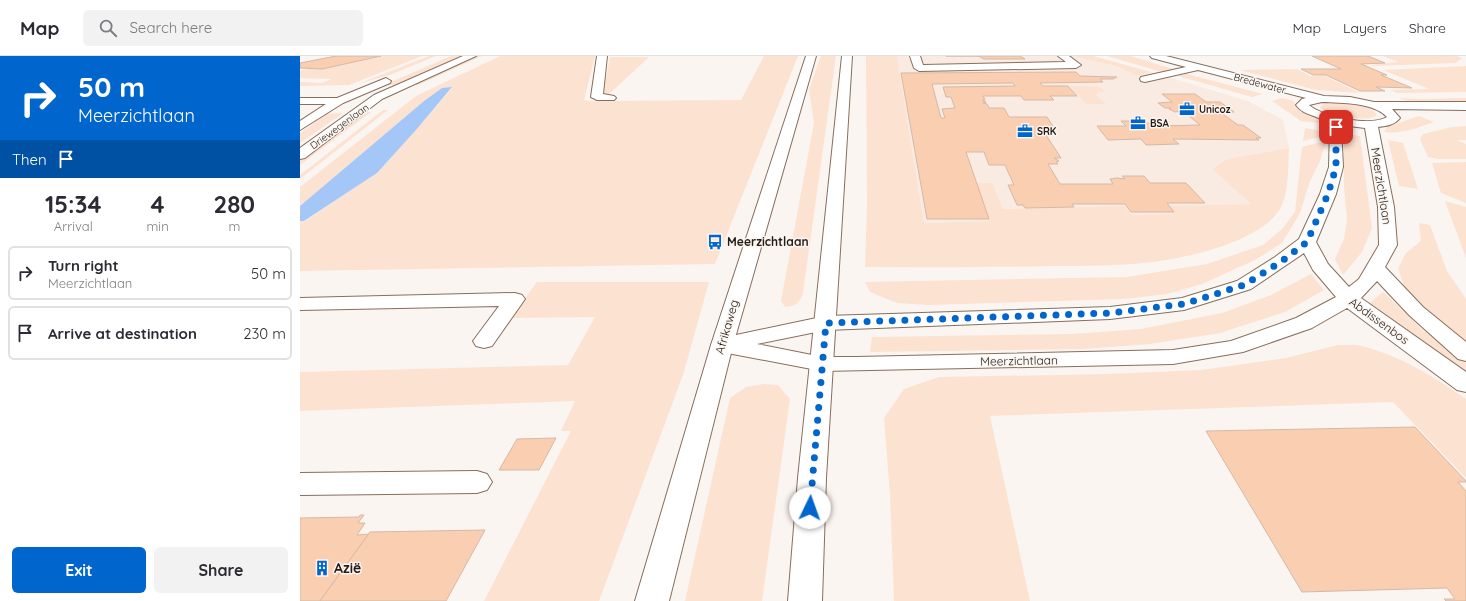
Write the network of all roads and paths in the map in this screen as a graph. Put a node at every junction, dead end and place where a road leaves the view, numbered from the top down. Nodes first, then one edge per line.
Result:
1 (446, 56) edge
2 (471, 56) edge
3 (602, 56) edge
4 (811, 56) edge
5 (847, 56) edge
6 (915, 56) edge
7 (1062, 56) edge
8 (1155, 56) edge
9 (1142, 57) edge
10 (426, 64) dead end
11 (1211, 64) dead end
12 (1198, 67) junction
13 (1186, 70) junction
14 (399, 76) dead end
15 (1145, 79) dead end
16 (300, 95) edge
17 (353, 95) junction
18 (378, 97) junction
19 (610, 98) dead end
20 (1322, 99) junction
21 (339, 101) junction
22 (300, 102) edge
23 (1303, 103) junction
24 (1371, 105) junction
25 (1466, 106) edge
26 (1392, 114) junction
27 (1466, 114) edge
28 (1327, 118) junction
29 (1370, 124) junction
30 (300, 126) edge
31 (300, 155) edge
32 (1307, 242) junction
33 (1376, 268) junction
34 (1348, 299) junction
35 (300, 304) edge
36 (826, 323) junction
37 (484, 341) dead end
38 (722, 345) junction
39 (1466, 354) edge
40 (822, 364) junction
41 (1466, 384) edge
42 (477, 482) dead end
43 (300, 484) edge
44 (652, 601) edge
45 (805, 601) edge

1 - 10 street
2 - 18 street
3 - 19 street
4 - 38 street, Afrikaweg
5 - 36 street
6 - 7 street
8 - 12 street, Bredewater
9 - 13 street, Bredewater
11 - 12 street, Bredewater
12 - 13 street, Bredewater
12 - 20 street, Bredewater
13 - 15 street, Bredewater
13 - 23 street, Bredewater
14 - 17 street, Driewegenlaan
16 - 17 street
17 - 18 street
17 - 21 street, Driewegenlaan
18 - 21 street
18 - 31 street, Driewegenlaan
20 - 23 street
20 - 24 street
21 - 22 street
21 - 30 street, Driewegenlaan
23 - 28 street
24 - 25 street
24 - 26 street
26 - 27 street
26 - 29 street
28 - 29 street
28 - 32 street
29 - 33 street, Meerzichtlaan
32 - 34 street, Abdissenbos
32 - 36 street
33 - 34 street, Meerzichtlaan
33 - 39 street
34 - 40 street, Meerzichtlaan
34 - 41 street, Abdissenbos
35 - 37 street
36 - 38 street
36 - 40 street
38 - 40 street, Meerzichtlaan
38 - 44 street, Afrikaweg
40 - 45 street
42 - 43 street

